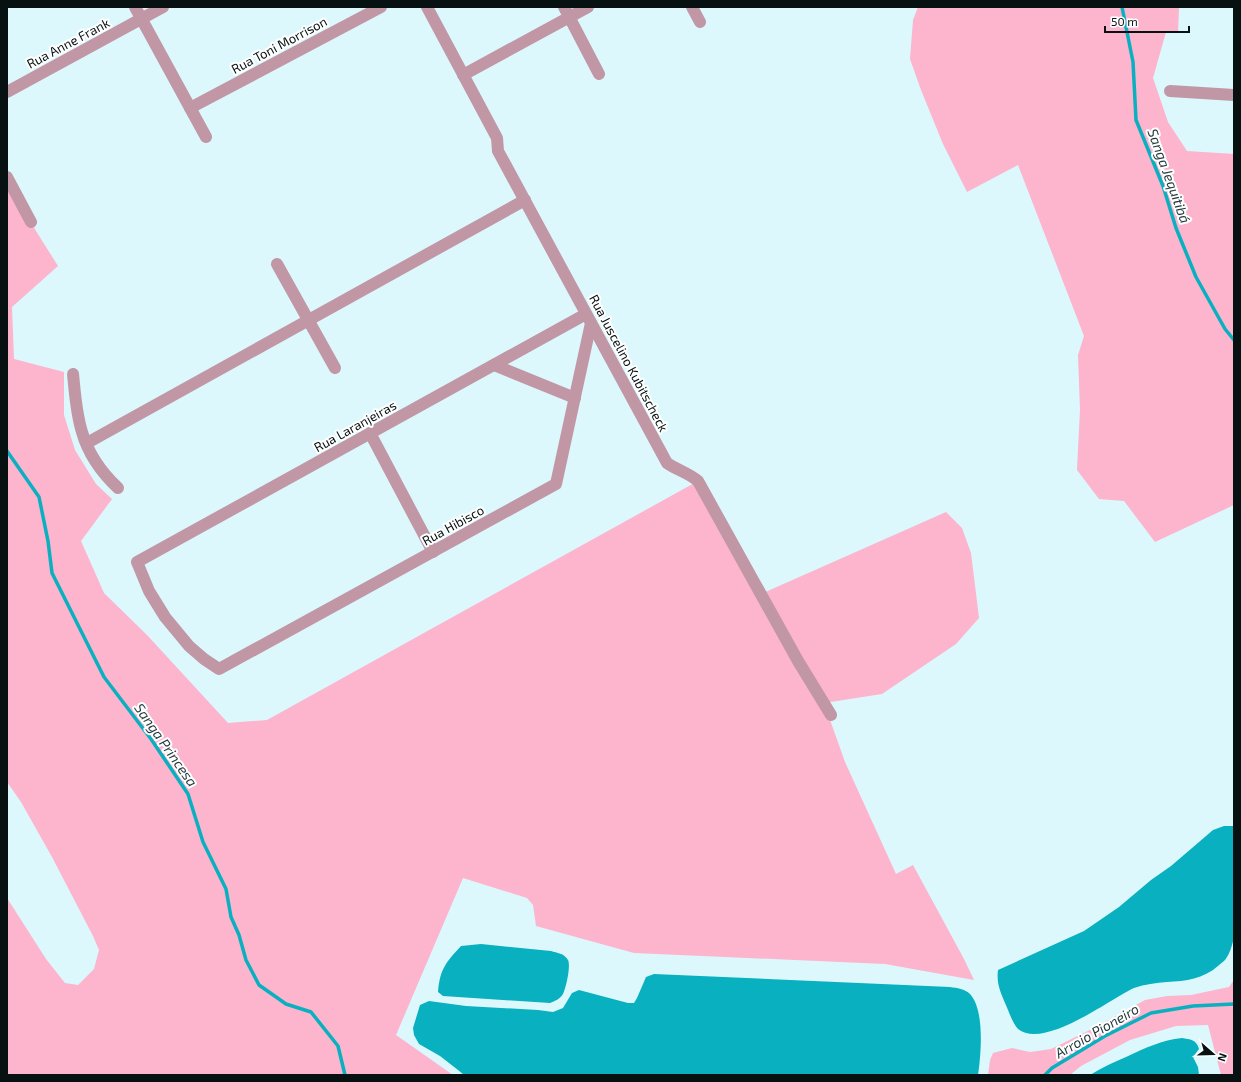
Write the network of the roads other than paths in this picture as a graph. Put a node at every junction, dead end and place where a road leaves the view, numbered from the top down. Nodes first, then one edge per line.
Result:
1 (135, 7) edge
2 (163, 7) edge
3 (381, 7) edge
4 (427, 7) edge
5 (588, 7) edge
6 (692, 7) edge
7 (567, 12) edge
8 (141, 19) junction
9 (700, 22) dead end
10 (599, 74) dead end
11 (463, 75) junction
12 (1170, 91) dead end
13 (7, 92) edge
14 (1234, 95) edge
15 (190, 108) junction
16 (206, 137) dead end
17 (7, 177) edge
18 (524, 200) junction
19 (31, 222) dead end
20 (277, 264) dead end
21 (589, 318) junction
22 (308, 320) junction
23 (494, 365) junction
24 (335, 368) dead end
25 (73, 374) dead end
26 (576, 398) junction
27 (370, 434) junction
28 (86, 443) junction
29 (118, 488) dead end
30 (433, 552) junction
31 (219, 670) joint
32 (832, 715) dead end

1 - 8 street
2 - 8 street, Rua Anne Frank
3 - 15 street, Rua Toni Morrison
4 - 11 street, Rua Juscelino Kubitscheck
5 - 7 street
6 - 9 street
7 - 10 street
7 - 11 street
8 - 13 street, Rua Anne Frank
8 - 15 street
11 - 18 street, Rua Juscelino Kubitscheck
12 - 14 street
15 - 16 street
17 - 19 street
18 - 21 street, Rua Juscelino Kubitscheck
18 - 22 street
20 - 22 street
21 - 23 street, Rua Laranjeiras
21 - 26 street, Rua Hibisco
21 - 32 street, Rua Juscelino Kubitscheck
22 - 24 street
22 - 28 street
23 - 26 street
23 - 27 street, Rua Laranjeiras
25 - 28 street
26 - 30 street, Rua Hibisco
27 - 30 street
27 - 31 street, Rua Laranjeiras
28 - 29 street
30 - 31 street, Rua Hibisco

